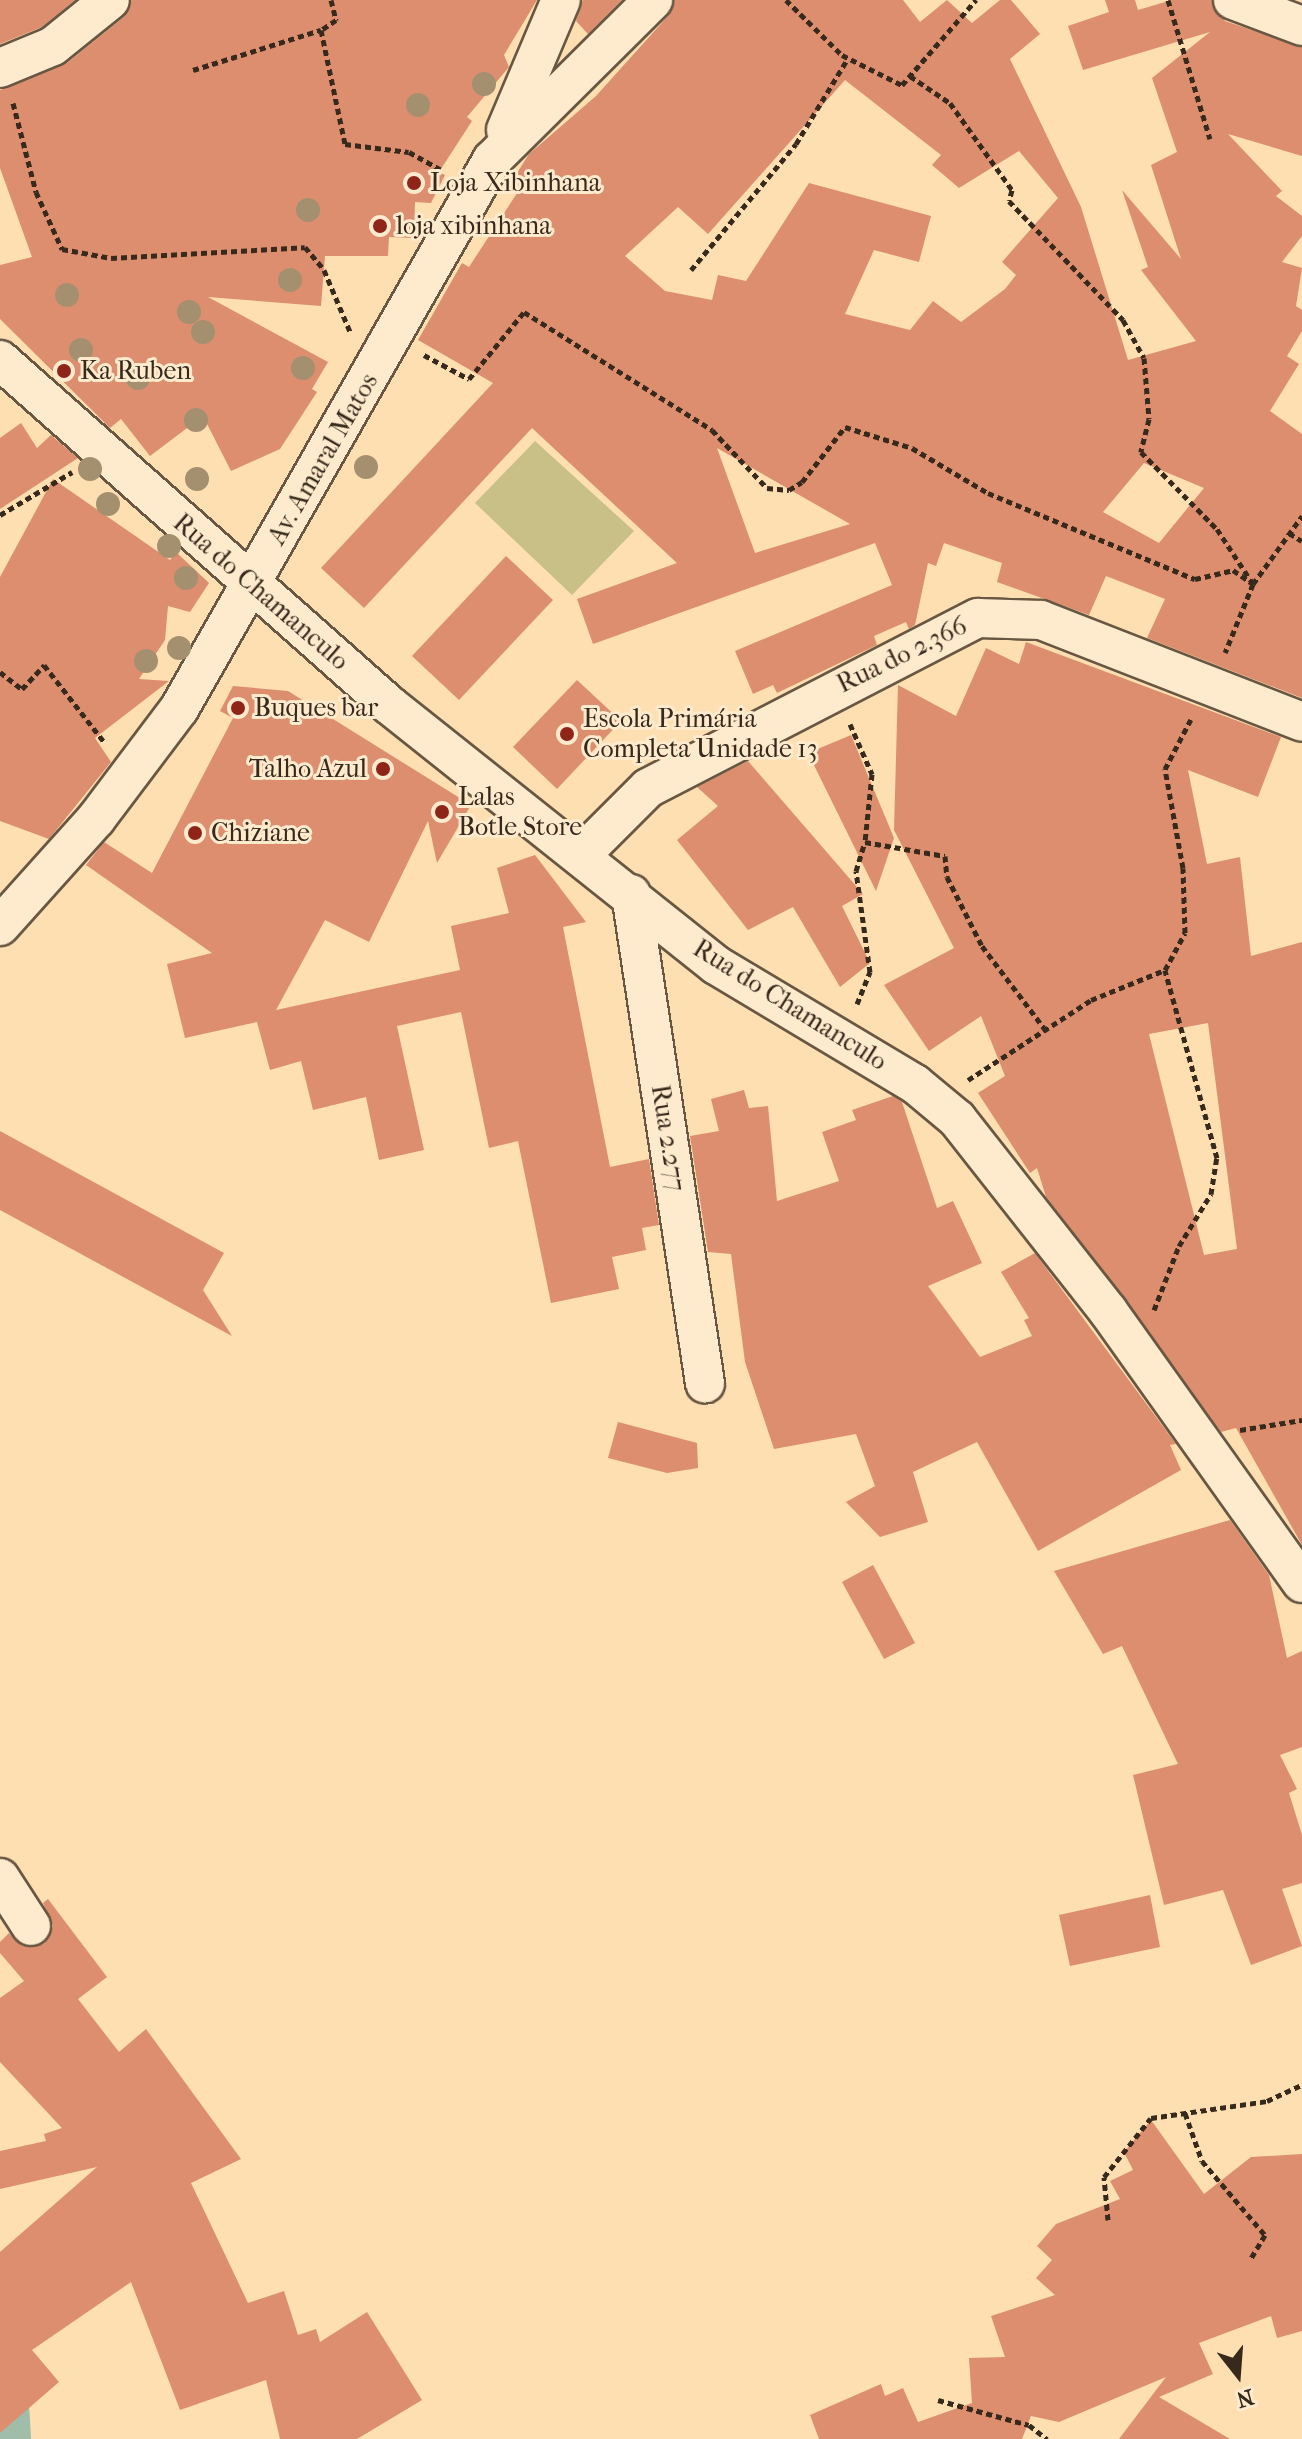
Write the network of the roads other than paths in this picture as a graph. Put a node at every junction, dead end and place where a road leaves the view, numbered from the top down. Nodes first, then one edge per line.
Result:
1 (110, 0) edge
2 (561, 0) edge
3 (653, 0) edge
4 (1233, 0) edge
5 (1302, 26) edge
6 (1, 68) edge
7 (484, 174) junction
8 (0, 360) edge
9 (249, 584) junction
10 (1302, 722) edge
11 (582, 854) junction
12 (631, 894) junction
13 (0, 926) edge
14 (705, 1383) dead end
15 (1302, 1583) edge
16 (0, 1878) edge
17 (0, 1904) edge

1 - 6 street
2 - 7 street
3 - 7 street, Av. Amaral Matos
4 - 5 street
7 - 9 street, Av. Amaral Matos
8 - 9 street, Rua do Chamanculo
9 - 11 street, Rua do Chamanculo
9 - 13 street, Av. Amaral Matos
10 - 11 street, Rua do 2.366
11 - 12 street, Rua do Chamanculo
12 - 14 street, Rua 2.277
12 - 15 street, Rua do Chamanculo
16 - 17 street

